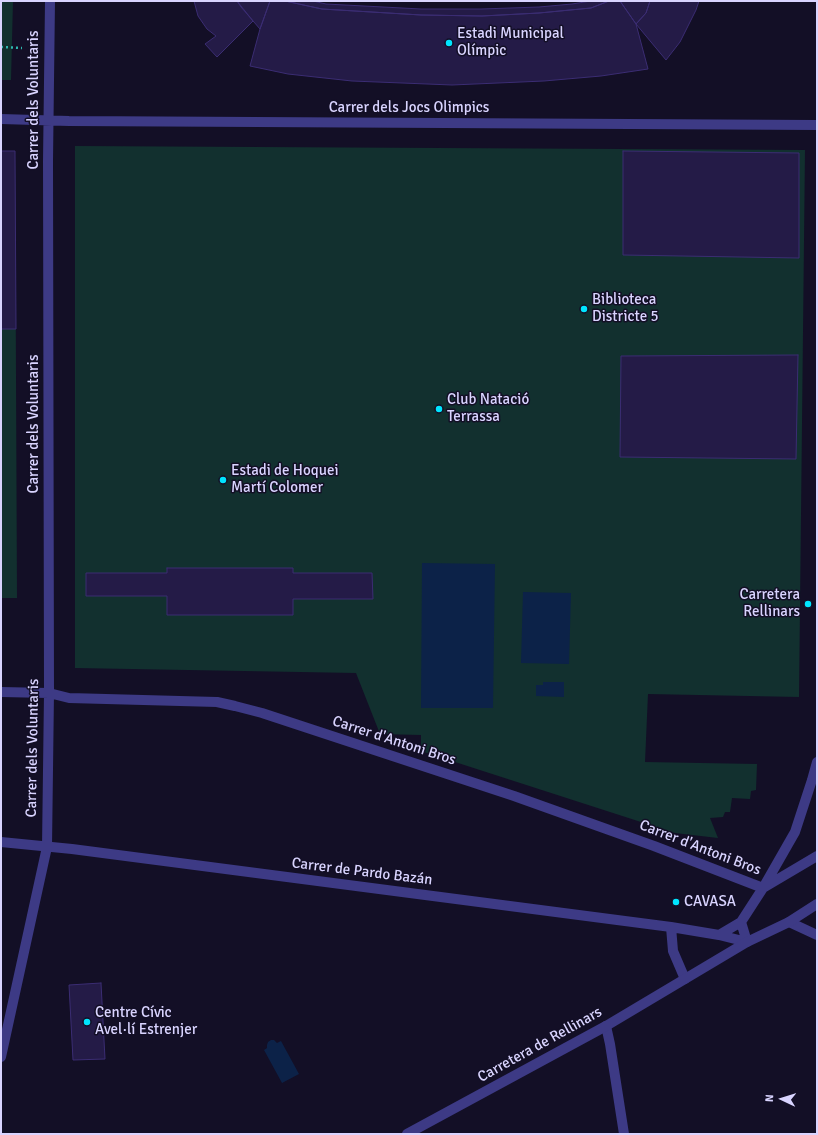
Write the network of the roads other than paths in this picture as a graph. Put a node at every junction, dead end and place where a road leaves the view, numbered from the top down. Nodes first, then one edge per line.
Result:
1 (50, 1) edge
2 (1, 119) edge
3 (49, 120) junction
4 (817, 125) edge
5 (1, 692) edge
6 (49, 692) junction
7 (817, 762) edge
8 (1, 842) edge
9 (46, 847) junction
10 (817, 856) edge
11 (763, 888) junction
12 (817, 904) edge
13 (742, 922) junction
14 (790, 922) junction
15 (671, 927) junction
16 (719, 935) junction
17 (817, 935) edge
18 (747, 942) junction
19 (685, 979) junction
20 (606, 1026) junction
21 (1, 1056) edge
22 (407, 1134) edge
23 (624, 1134) edge

1 - 3 street, Carrer dels Voluntaris
2 - 3 street, Carrer dels Jocs Olimpics
3 - 4 street, Carrer dels Jocs Olimpics
3 - 6 street, Carrer dels Voluntaris
5 - 6 street, Carrer d'Antoni Bros
6 - 9 street, Carrer dels Voluntaris
6 - 11 street, Carrer d'Antoni Bros
7 - 11 street
8 - 9 street, Carrer de Pardo Bazán
9 - 15 street, Carrer de Pardo Bazán
9 - 21 street, Carrer dels Voluntaris
10 - 11 street
11 - 13 street
12 - 14 street, Carretera de Rellinars
13 - 16 street
13 - 18 street
14 - 17 street
14 - 18 street, Carretera de Rellinars
15 - 16 street, Carrer de Pardo Bazán
15 - 19 street
16 - 18 street, Carrer de Pardo Bazán
18 - 19 street, Carretera de Rellinars
19 - 20 street, Carretera de Rellinars
20 - 22 street, Carretera de Rellinars
20 - 23 street

